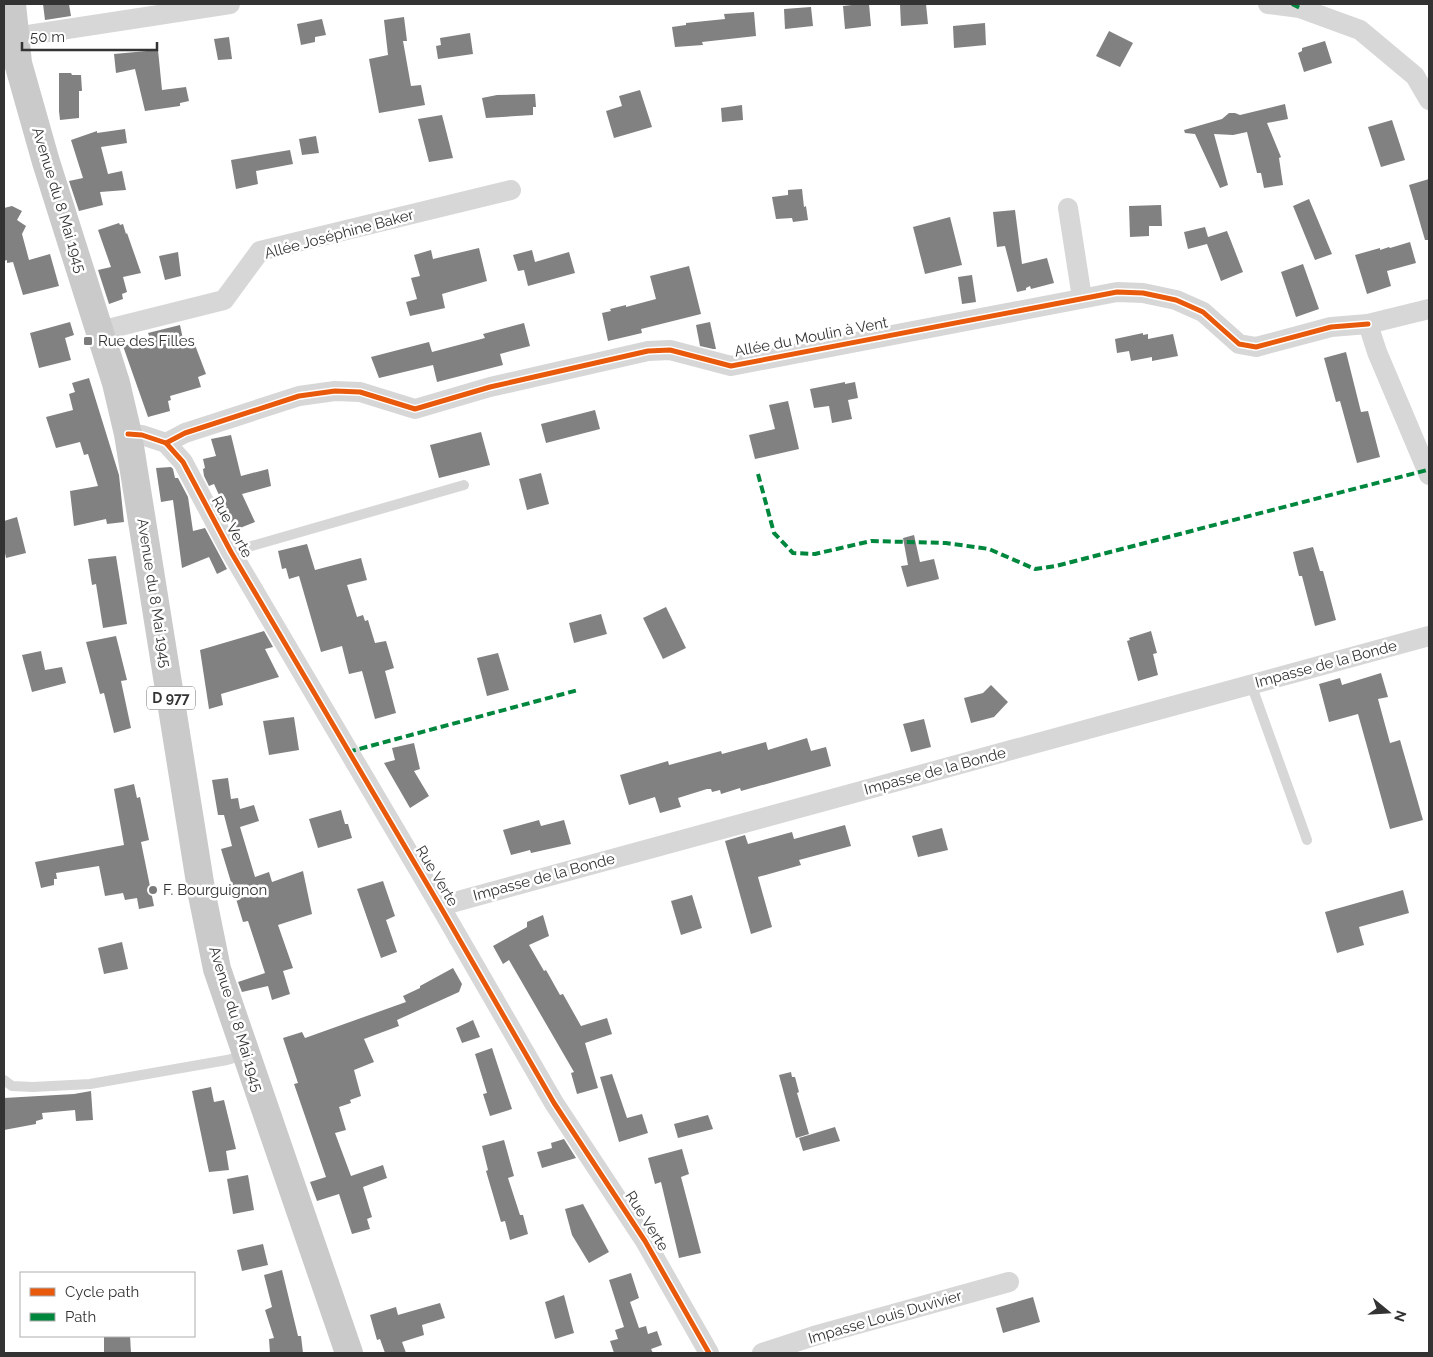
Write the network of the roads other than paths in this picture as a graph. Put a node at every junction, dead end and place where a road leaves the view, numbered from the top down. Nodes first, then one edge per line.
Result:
1 (12, 4) edge
2 (230, 4) edge
3 (1268, 4) edge
4 (15, 37) junction
5 (1429, 100) edge
6 (512, 190) dead end
7 (1068, 208) dead end
8 (1082, 298) junction
9 (1429, 309) edge
10 (1368, 324) junction
11 (100, 331) junction
12 (128, 434) junction
13 (166, 443) junction
14 (1429, 475) edge
15 (464, 485) dead end
16 (231, 552) junction
17 (1429, 636) edge
18 (1251, 684) junction
19 (1307, 840) dead end
20 (440, 906) junction
21 (246, 1055) junction
22 (4, 1080) edge
23 (1009, 1282) dead end
24 (349, 1353) edge
25 (710, 1353) edge
26 (762, 1353) edge

1 - 4 main road, Avenue du 8 Mai 1945 / D 977
2 - 4 street
3 - 5 street
4 - 11 main road, Avenue du 8 Mai 1945 / D 977
6 - 11 street, Allée Joséphine Baker
7 - 8 street
8 - 10 street, Allée du Moulin à Vent
8 - 13 street, Allée du Moulin à Vent
9 - 10 street, Allée du Moulin à Vent
10 - 14 street
11 - 12 main road, Avenue du 8 Mai 1945 / D 977
12 - 13 street, Rue Verte
12 - 21 main road, Avenue du 8 Mai 1945 / D 977
13 - 16 street, Rue Verte
15 - 16 lane
16 - 20 street, Rue Verte
17 - 18 street, Impasse de la Bonde
18 - 19 lane
18 - 20 street, Impasse de la Bonde
20 - 25 street, Rue Verte
21 - 22 lane
21 - 24 main road, Avenue du 8 Mai 1945 / D 977
23 - 26 street, Impasse Louis Duvivier

